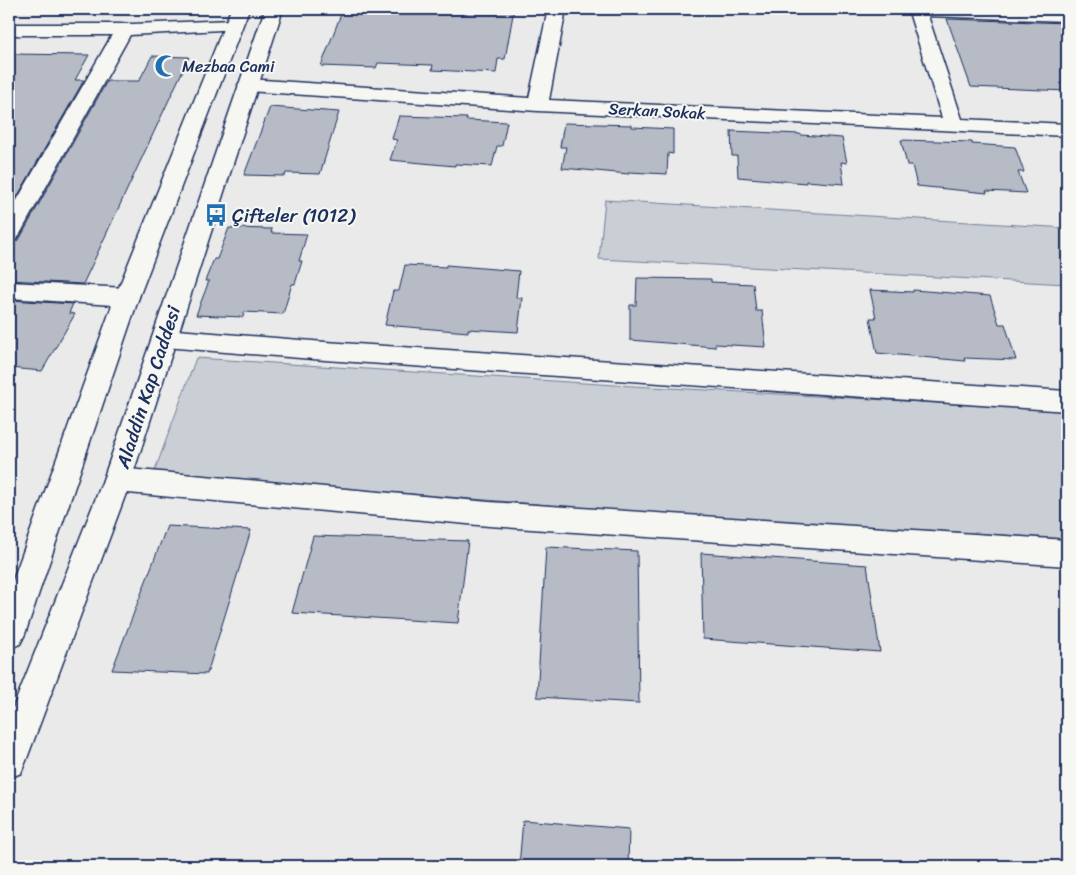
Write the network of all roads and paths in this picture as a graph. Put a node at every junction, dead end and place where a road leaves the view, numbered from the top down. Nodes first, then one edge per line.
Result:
1 (274, 9) edge
2 (557, 9) edge
3 (918, 9) edge
4 (1067, 16) edge
5 (236, 17) edge
6 (9, 29) edge
7 (124, 30) junction
8 (248, 84) junction
9 (538, 105) junction
10 (954, 125) junction
11 (1067, 130) edge
12 (9, 234) edge
13 (9, 290) edge
14 (127, 297) junction
15 (164, 338) junction
16 (1067, 401) edge
17 (117, 480) junction
18 (1067, 552) edge
19 (9, 634) edge
20 (9, 761) edge

1 - 8 street, Aladdin Kap Caddesi
2 - 9 street
3 - 4 street
3 - 10 street
5 - 7 street
5 - 14 street
6 - 7 street
7 - 12 street
8 - 9 street, Serkan Sokak
8 - 15 street, Aladdin Kap Caddesi
9 - 10 street, Serkan Sokak
10 - 11 street, Serkan Sokak
13 - 14 street
14 - 19 street
15 - 16 street
15 - 17 street, Aladdin Kap Caddesi
17 - 18 street
17 - 20 street, Aladdin Kap Caddesi

